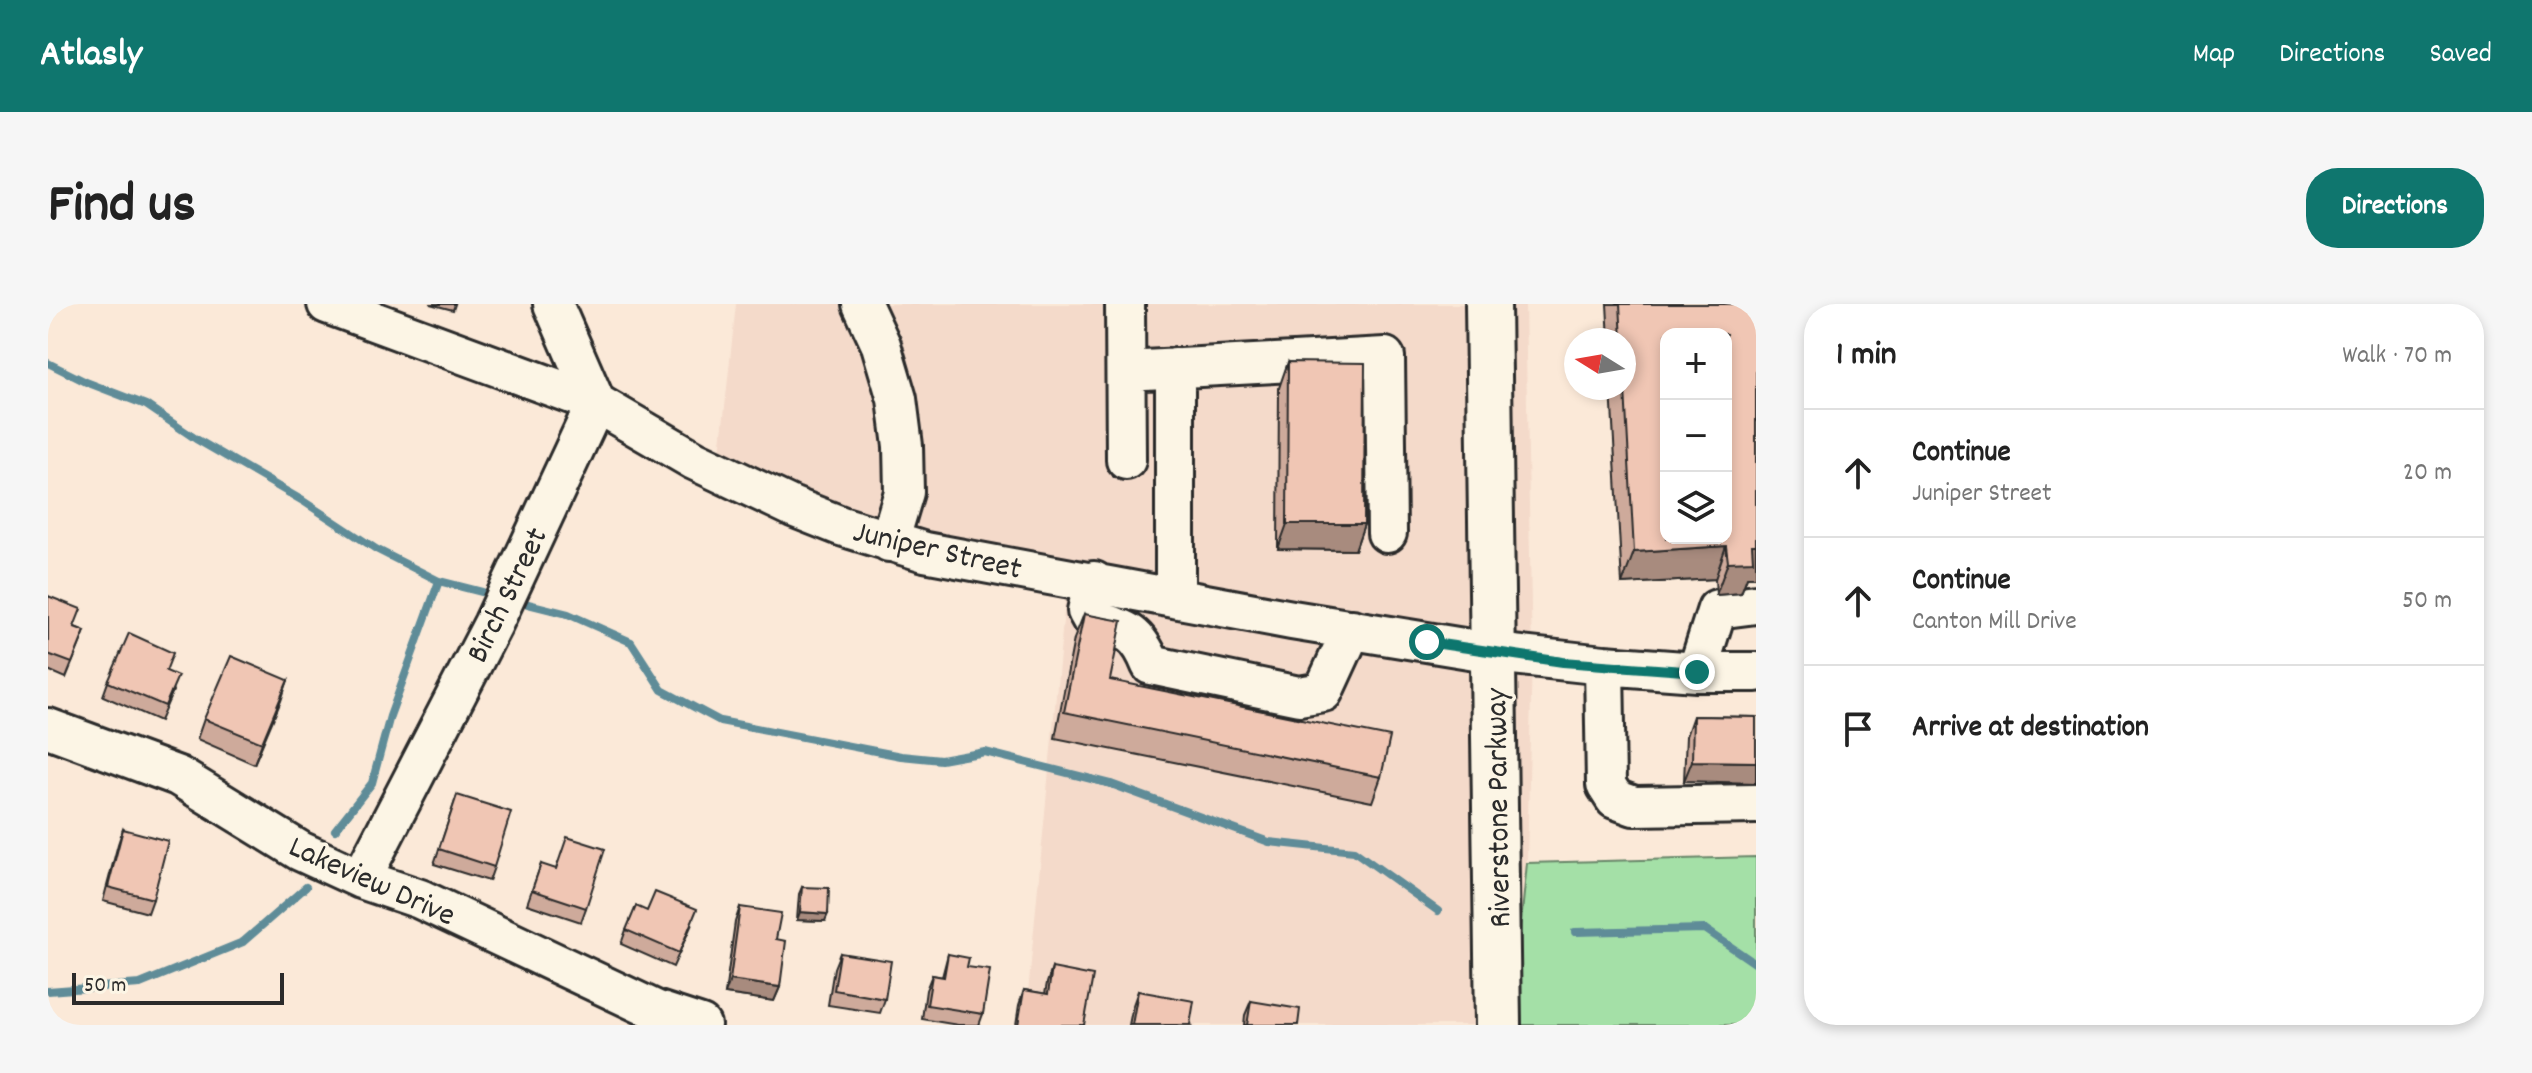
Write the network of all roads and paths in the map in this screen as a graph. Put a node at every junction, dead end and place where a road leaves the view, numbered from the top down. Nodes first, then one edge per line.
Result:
1 (327, 304) edge
2 (553, 304) edge
3 (862, 304) edge
4 (1125, 304) edge
5 (1488, 304) edge
6 (1175, 368) junction
7 (1126, 371) junction
8 (596, 403) junction
9 (1126, 460) dead end
10 (1387, 533) dead end
11 (889, 542) junction
12 (1094, 581) junction
13 (1175, 597) junction
14 (1756, 604) edge
15 (1352, 629) junction
16 (1494, 653) junction
17 (1604, 665) junction
18 (1697, 672) junction
19 (1756, 672) edge
20 (48, 728) edge
21 (1756, 804) edge
22 (361, 879) junction
23 (701, 1025) edge
24 (1498, 1025) edge

1 - 8 street, Juniper Street
2 - 8 street
3 - 11 street
4 - 7 street
5 - 16 main road, Riverstone Parkway
6 - 7 street
6 - 10 street
6 - 13 street
7 - 9 street
8 - 11 street, Juniper Street
8 - 22 street, Birch Street
11 - 12 street, Juniper Street
12 - 13 street, Juniper Street
12 - 15 street
13 - 15 street, Juniper Street
14 - 18 street
15 - 16 street, Juniper Street
16 - 17 street, Juniper Street
16 - 24 main road, Riverstone Parkway
17 - 18 street, Juniper Street
17 - 21 street
18 - 19 street, Juniper Street
20 - 22 street, Lakeview Drive
22 - 23 street, Lakeview Drive

